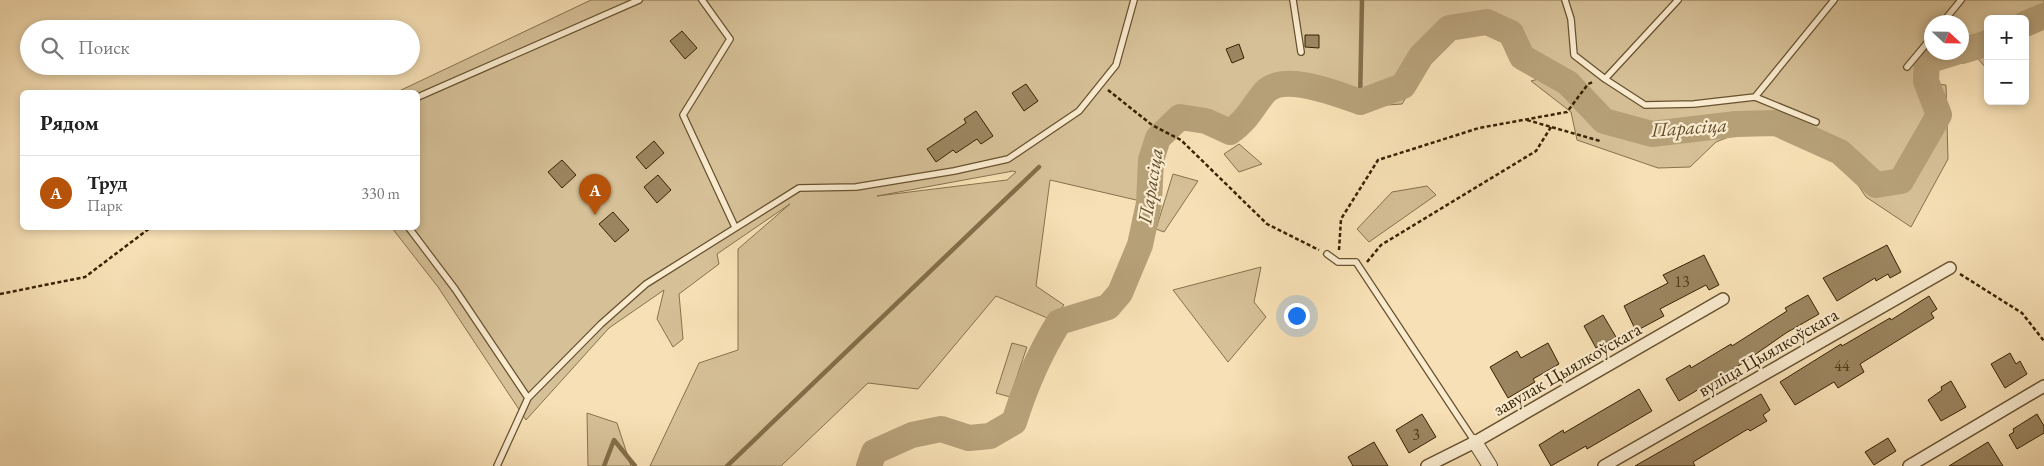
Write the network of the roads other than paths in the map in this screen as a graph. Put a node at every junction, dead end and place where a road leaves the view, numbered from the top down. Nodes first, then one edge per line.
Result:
1 (639, 0) edge
2 (702, 0) edge
3 (1134, 0) edge
4 (1293, 0) edge
5 (1564, 0) edge
6 (1678, 0) edge
7 (1834, 0) edge
8 (1961, 0) edge
9 (1949, 15) edge
10 (1924, 47) edge
11 (1301, 52) dead end
12 (1907, 67) dead end
13 (1605, 80) junction
14 (420, 96) edge
15 (1755, 97) junction
16 (1816, 122) dead end
17 (735, 227) junction
18 (411, 230) edge
19 (1327, 254) road end
20 (1950, 268) road end
21 (1723, 299) dead end
22 (2044, 386) edge
23 (528, 398) junction
24 (1475, 442) junction
25 (497, 466) edge
26 (1427, 466) edge
27 (1490, 466) edge
28 (1604, 466) edge
29 (1909, 466) edge

1 - 14 lane
2 - 17 lane
3 - 17 lane
4 - 11 lane
5 - 13 lane
6 - 13 lane
7 - 15 lane
8 - 9 lane
10 - 12 lane
13 - 15 lane
15 - 16 lane
17 - 23 lane
18 - 23 lane
19 - 24 lane
20 - 28 street, вуліца Цыялкоўскага
21 - 24 street, завулак Цыялкоўскага
22 - 29 street
23 - 25 lane
24 - 26 street, завулак Цыялкоўскага
24 - 27 street

